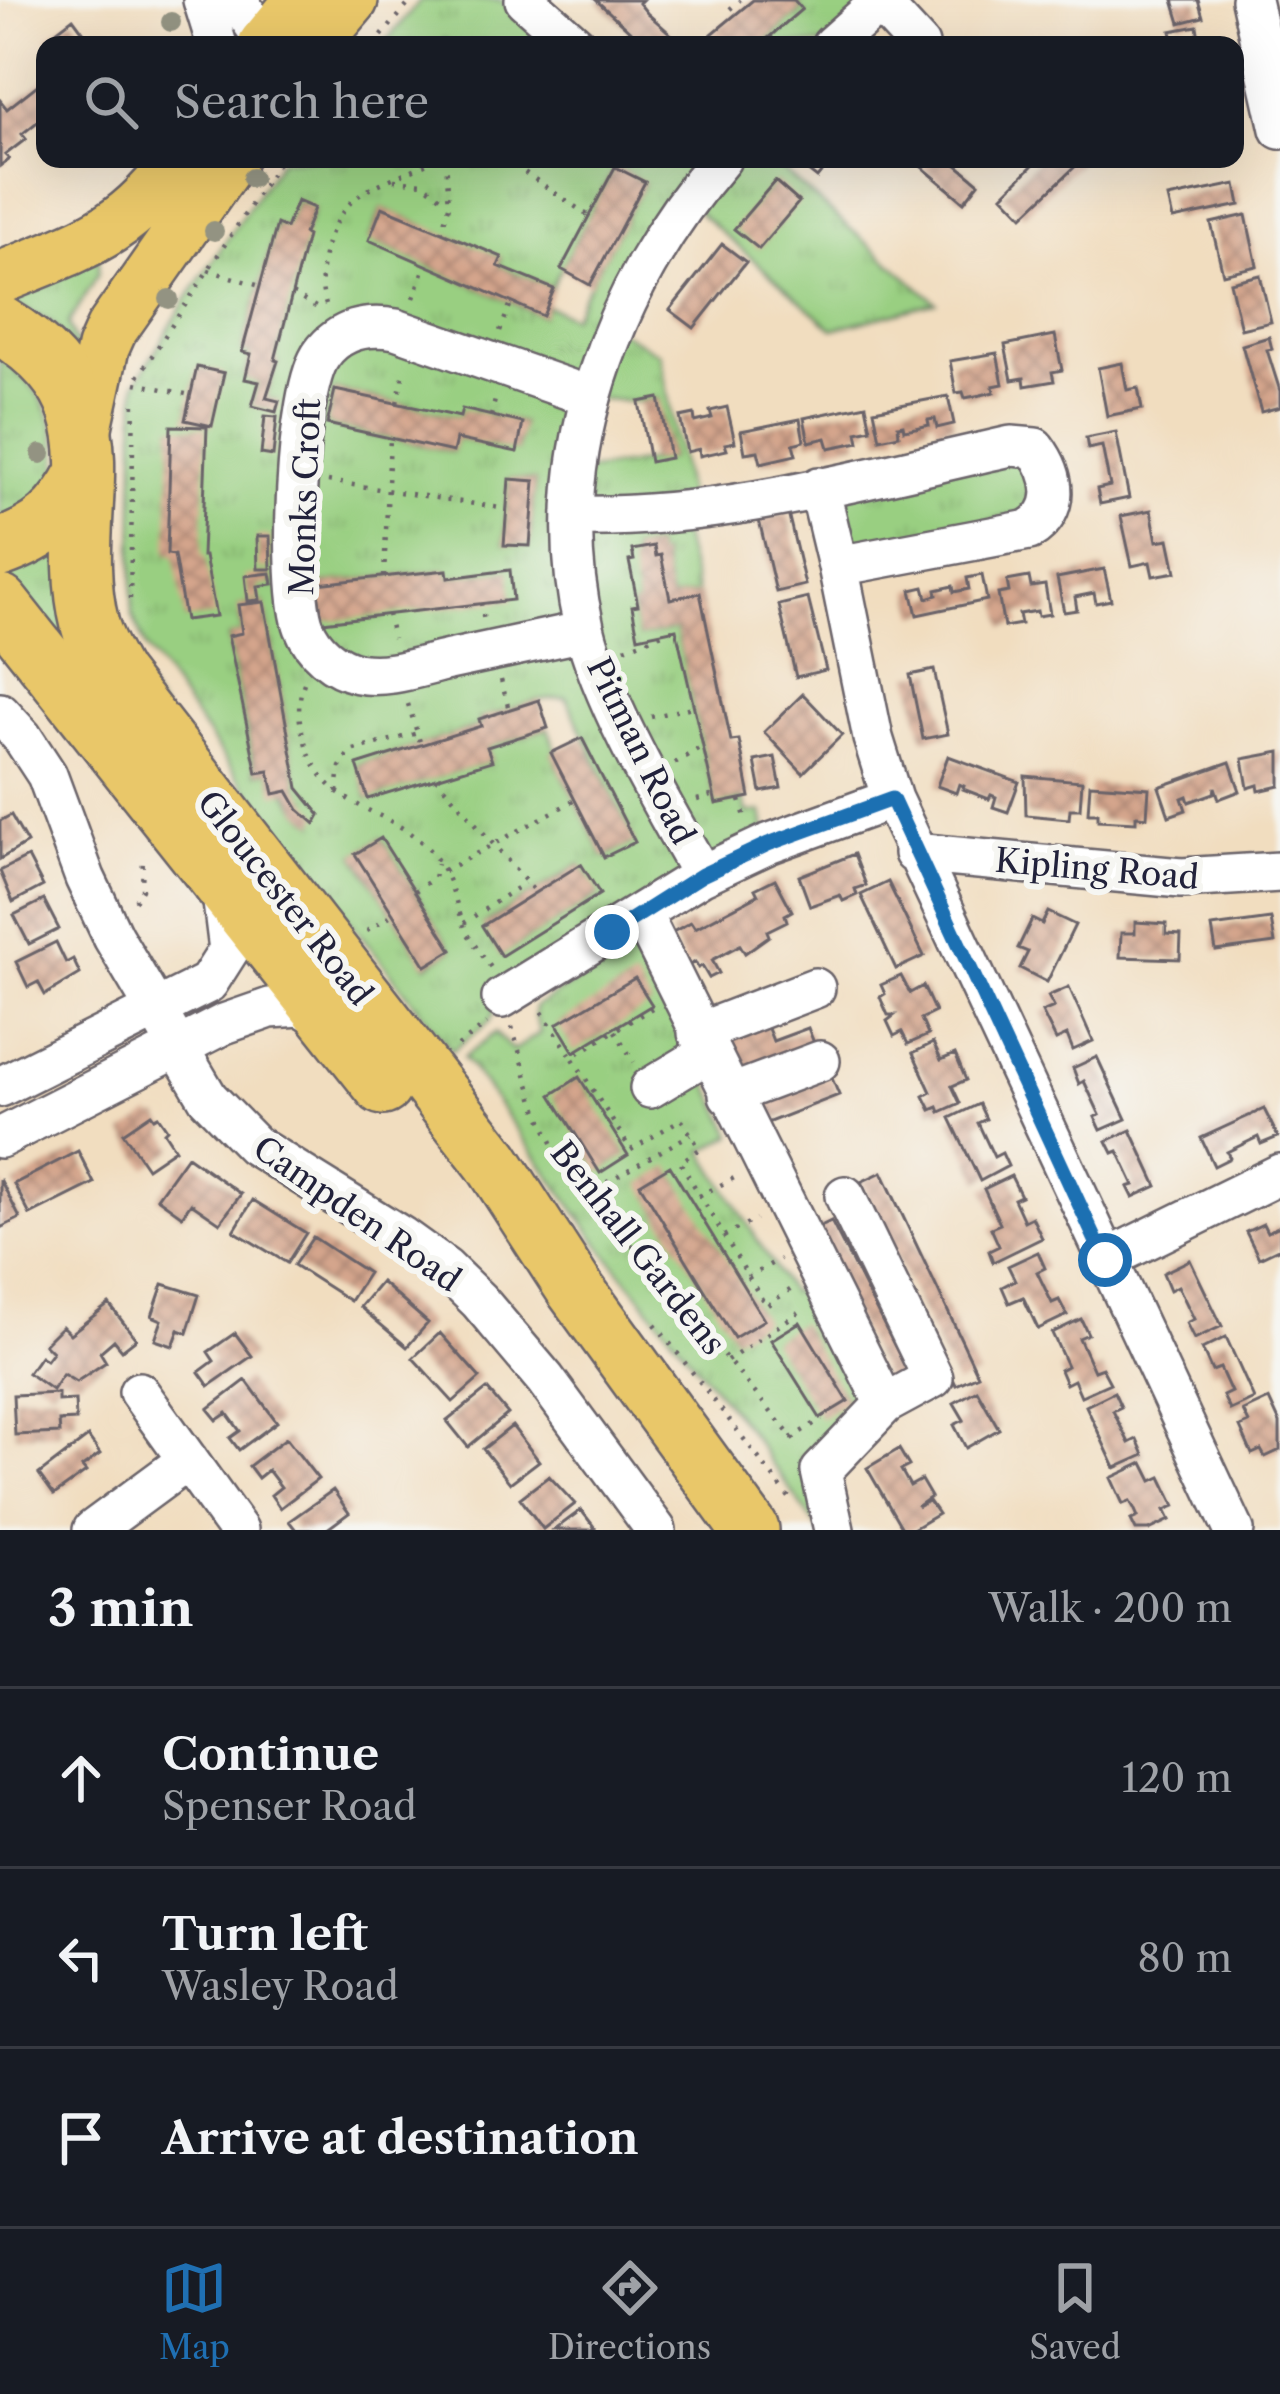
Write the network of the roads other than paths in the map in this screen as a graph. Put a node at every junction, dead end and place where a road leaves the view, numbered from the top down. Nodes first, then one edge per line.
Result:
1 (203, 0) edge
2 (237, 0) edge
3 (301, 0) edge
4 (352, 0) edge
5 (525, 0) edge
6 (1251, 0) edge
7 (882, 2) edge
8 (253, 36) edge
9 (260, 36) edge
10 (273, 36) edge
11 (283, 36) edge
12 (566, 36) edge
13 (842, 36) edge
14 (911, 36) edge
15 (1280, 129) edge
16 (172, 168) edge
17 (225, 168) edge
18 (710, 168) edge
19 (0, 278) edge
20 (0, 325) edge
21 (591, 398) junction
22 (85, 453) junction
23 (819, 487) junction
24 (576, 516) junction
25 (0, 548) edge
26 (838, 566) junction
27 (0, 604) edge
28 (590, 646) junction
29 (0, 713) edge
30 (892, 799) junction
31 (914, 853) junction
32 (1280, 872) edge
33 (702, 875) junction
34 (220, 884) junction
35 (641, 913) junction
36 (815, 988) dead end
37 (512, 992) road end
38 (154, 1008) junction
39 (334, 1026) junction
40 (703, 1043) junction
41 (176, 1045) junction
42 (820, 1061) dead end
43 (0, 1087) edge
44 (650, 1088) dead end
45 (729, 1095) junction
46 (0, 1138) edge
47 (1280, 1174) edge
48 (845, 1196) dead end
49 (1105, 1260) junction
50 (575, 1289) junction
51 (139, 1392) dead end
52 (885, 1404) junction
53 (188, 1460) junction
54 (93, 1530) edge
55 (238, 1530) edge
56 (656, 1530) edge
57 (750, 1530) edge
58 (834, 1530) edge
59 (1234, 1530) edge

1 - 8 street
2 - 9 street
3 - 10 main road
4 - 11 main road
5 - 12 street
6 - 15 street
7 - 13 street
7 - 14 street
16 - 19 main road
17 - 22 main road
18 - 21 street, Pitman Road
20 - 22 highway
21 - 24 street, Pitman Road
21 - 28 street, Monks Croft
22 - 25 highway
22 - 50 highway, Gloucester Road
23 - 24 street
23 - 26 street
23 - 26 street
24 - 28 street, Pitman Road
26 - 30 street
27 - 34 highway, Gloucester Road
28 - 33 street, Pitman Road
29 - 38 street, Campden Road
30 - 31 street
30 - 33 street
31 - 32 street, Kipling Road
31 - 49 street
33 - 35 street
34 - 38 street
34 - 39 highway, Gloucester Road
35 - 37 street
35 - 40 street
36 - 40 street
38 - 41 street, Campden Road
38 - 43 street
39 - 41 street
39 - 50 highway, Gloucester Road
40 - 44 street
40 - 45 street
41 - 46 street
41 - 56 street, Campden Road
42 - 45 street
45 - 52 street
47 - 49 street
48 - 52 street
49 - 59 street
50 - 57 highway, Gloucester Road
51 - 53 street
52 - 58 street
53 - 54 street
53 - 55 street

